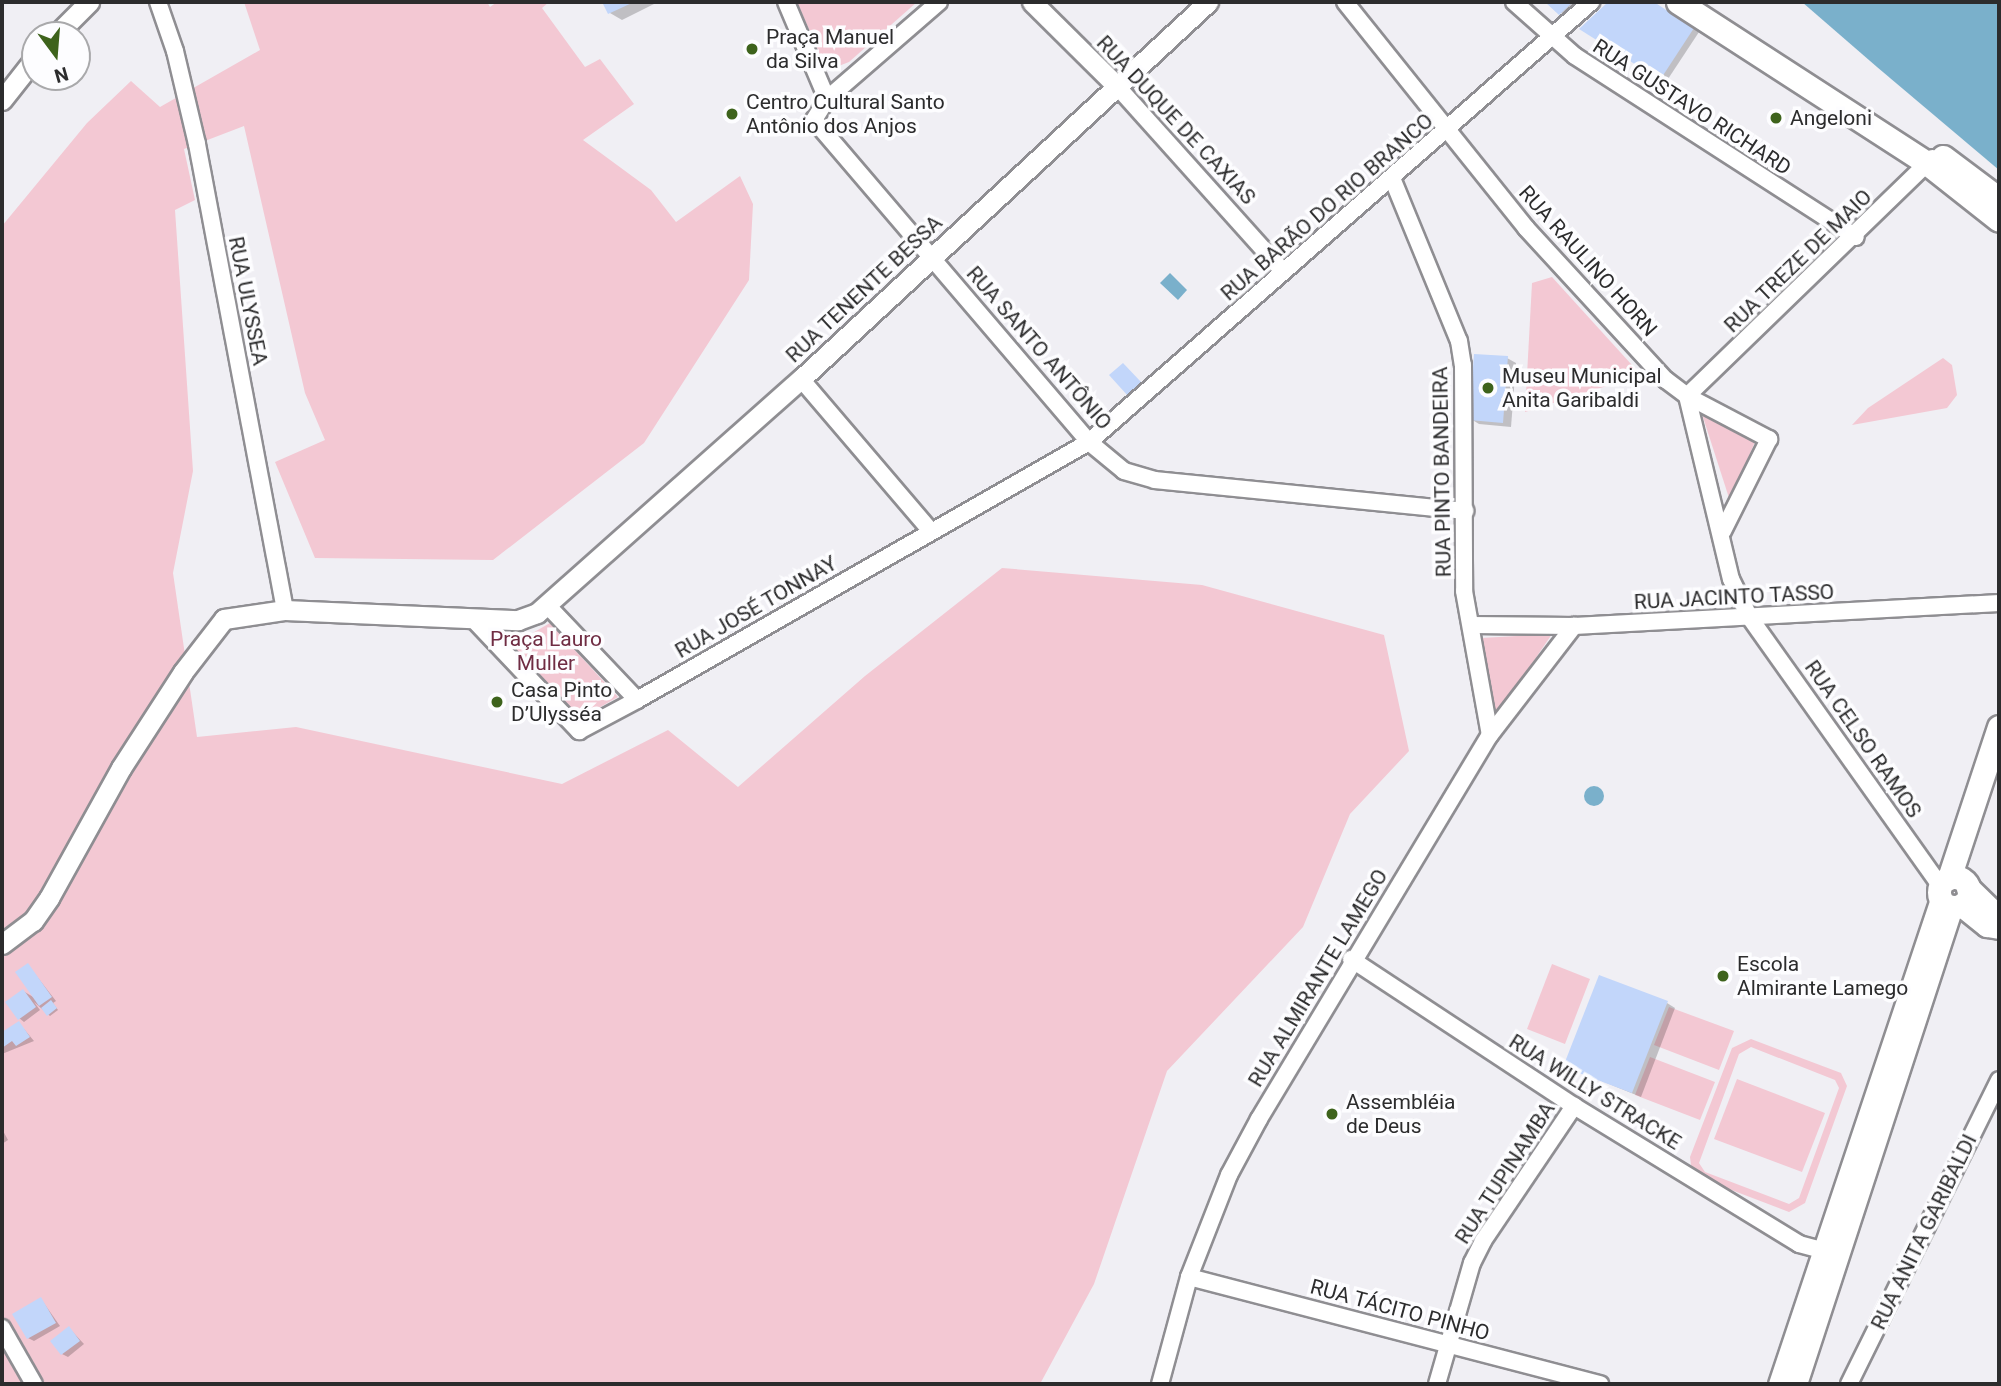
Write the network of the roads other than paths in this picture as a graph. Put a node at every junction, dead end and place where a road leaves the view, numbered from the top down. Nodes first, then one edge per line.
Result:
1 (89, 2) edge
2 (158, 2) edge
3 (786, 2) edge
4 (939, 2) edge
5 (1032, 2) edge
6 (1208, 2) edge
7 (1345, 2) edge
8 (1514, 2) edge
9 (1591, 2) edge
10 (1678, 2) edge
11 (1705, 2) edge
12 (70, 21) edge
13 (1747, 37) junction
14 (1552, 38) junction
15 (21, 76) edge
16 (1116, 85) junction
17 (827, 99) junction
18 (2, 100) edge
19 (1451, 129) junction
20 (1933, 159) junction
21 (1392, 178) junction
22 (1999, 199) edge
23 (1999, 220) edge
24 (1856, 237) junction
25 (934, 257) junction
26 (1283, 271) junction
27 (801, 379) junction
28 (1687, 396) junction
29 (1089, 442) junction
30 (1465, 511) junction
31 (931, 531) junction
32 (1723, 531) junction
33 (1999, 603) edge
34 (547, 605) junction
35 (285, 610) junction
36 (472, 618) junction
37 (1750, 618) junction
38 (1471, 625) junction
39 (1574, 626) junction
40 (637, 700) junction
41 (1999, 727) edge
42 (1490, 735) junction
43 (1999, 772) edge
44 (1954, 892) junction
45 (1999, 918) edge
46 (1999, 927) edge
47 (2, 944) edge
48 (1351, 959) junction
49 (1999, 1080) edge
50 (1574, 1106) junction
51 (1830, 1252) junction
52 (1189, 1277) junction
53 (2, 1328) edge
54 (1447, 1345) junction
55 (34, 1384) edge
56 (1160, 1384) edge
57 (1437, 1384) edge
58 (1600, 1384) edge
59 (1778, 1384) edge
60 (1797, 1384) edge
61 (1849, 1384) edge

1 - 12 street
2 - 35 street, RUA ULYSSEA
3 - 17 street
4 - 17 street
5 - 16 street, RUA DUQUE DE CAXIAS
6 - 16 street, RUA TENENTE BESSA
7 - 19 street, RUA RAULINO HORN
8 - 14 street, RUA GUSTAVO RICHARD
9 - 14 street, RUA BARÃO DO RIO BRANCO
10 - 13 main road
11 - 13 main road
13 - 20 main road
14 - 19 street, RUA BARÃO DO RIO BRANCO
14 - 24 street, RUA GUSTAVO RICHARD
15 - 18 street
16 - 25 street, RUA TENENTE BESSA
16 - 26 street, RUA DUQUE DE CAXIAS
17 - 25 street, RUA SANTO ANTÔNIO
19 - 21 street, RUA BARÃO DO RIO BRANCO
19 - 28 street, RUA RAULINO HORN
20 - 22 main road
20 - 23 main road
20 - 24 street, RUA TREZE DE MAIO
21 - 26 street, RUA BARÃO DO RIO BRANCO
21 - 30 street, RUA PINTO BANDEIRA
24 - 28 street, RUA TREZE DE MAIO
25 - 27 street, RUA TENENTE BESSA
25 - 29 street, RUA SANTO ANTÔNIO
26 - 29 street, RUA BARÃO DO RIO BRANCO
27 - 31 street
27 - 34 street, RUA TENENTE BESSA
28 - 32 street
28 - 32 street, RUA RAULINO HORN
29 - 30 street, RUA SANTO ANTÔNIO
29 - 31 street, RUA JOSÉ TONNAY
30 - 38 street, RUA PINTO BANDEIRA
31 - 40 street, RUA JOSÉ TONNAY
32 - 37 street
33 - 37 street, RUA JACINTO TASSO
34 - 36 street, RUA TENENTE BESSA
34 - 40 street
35 - 36 street, RUA TENENTE BESSA
35 - 47 street, RUA TENENTE BESSA
36 - 40 street, RUA JOSÉ TONNAY
37 - 39 street, RUA JACINTO TASSO
37 - 44 street, RUA CELSO RAMOS
38 - 39 street, RUA JACINTO TASSO
38 - 42 street, RUA PINTO BANDEIRA
39 - 42 street, RUA ALMIRANTE LAMEGO
41 - 44 main road
42 - 48 street, RUA ALMIRANTE LAMEGO
43 - 44 main road
44 - 45 main road
44 - 46 main road
44 - 51 street
48 - 50 street, RUA WILLY STRACKE
48 - 52 street, RUA ALMIRANTE LAMEGO
49 - 61 street, RUA ANITA GARIBALDI
50 - 51 street, RUA WILLY STRACKE
50 - 54 street, RUA TUPINAMBA
51 - 59 street
51 - 60 street
52 - 54 street, RUA TÁCITO PINHO
52 - 56 street, RUA ALMIRANTE LAMEGO
53 - 55 street
54 - 57 street, RUA TUPINAMBA
54 - 58 street, RUA TÁCITO PINHO

